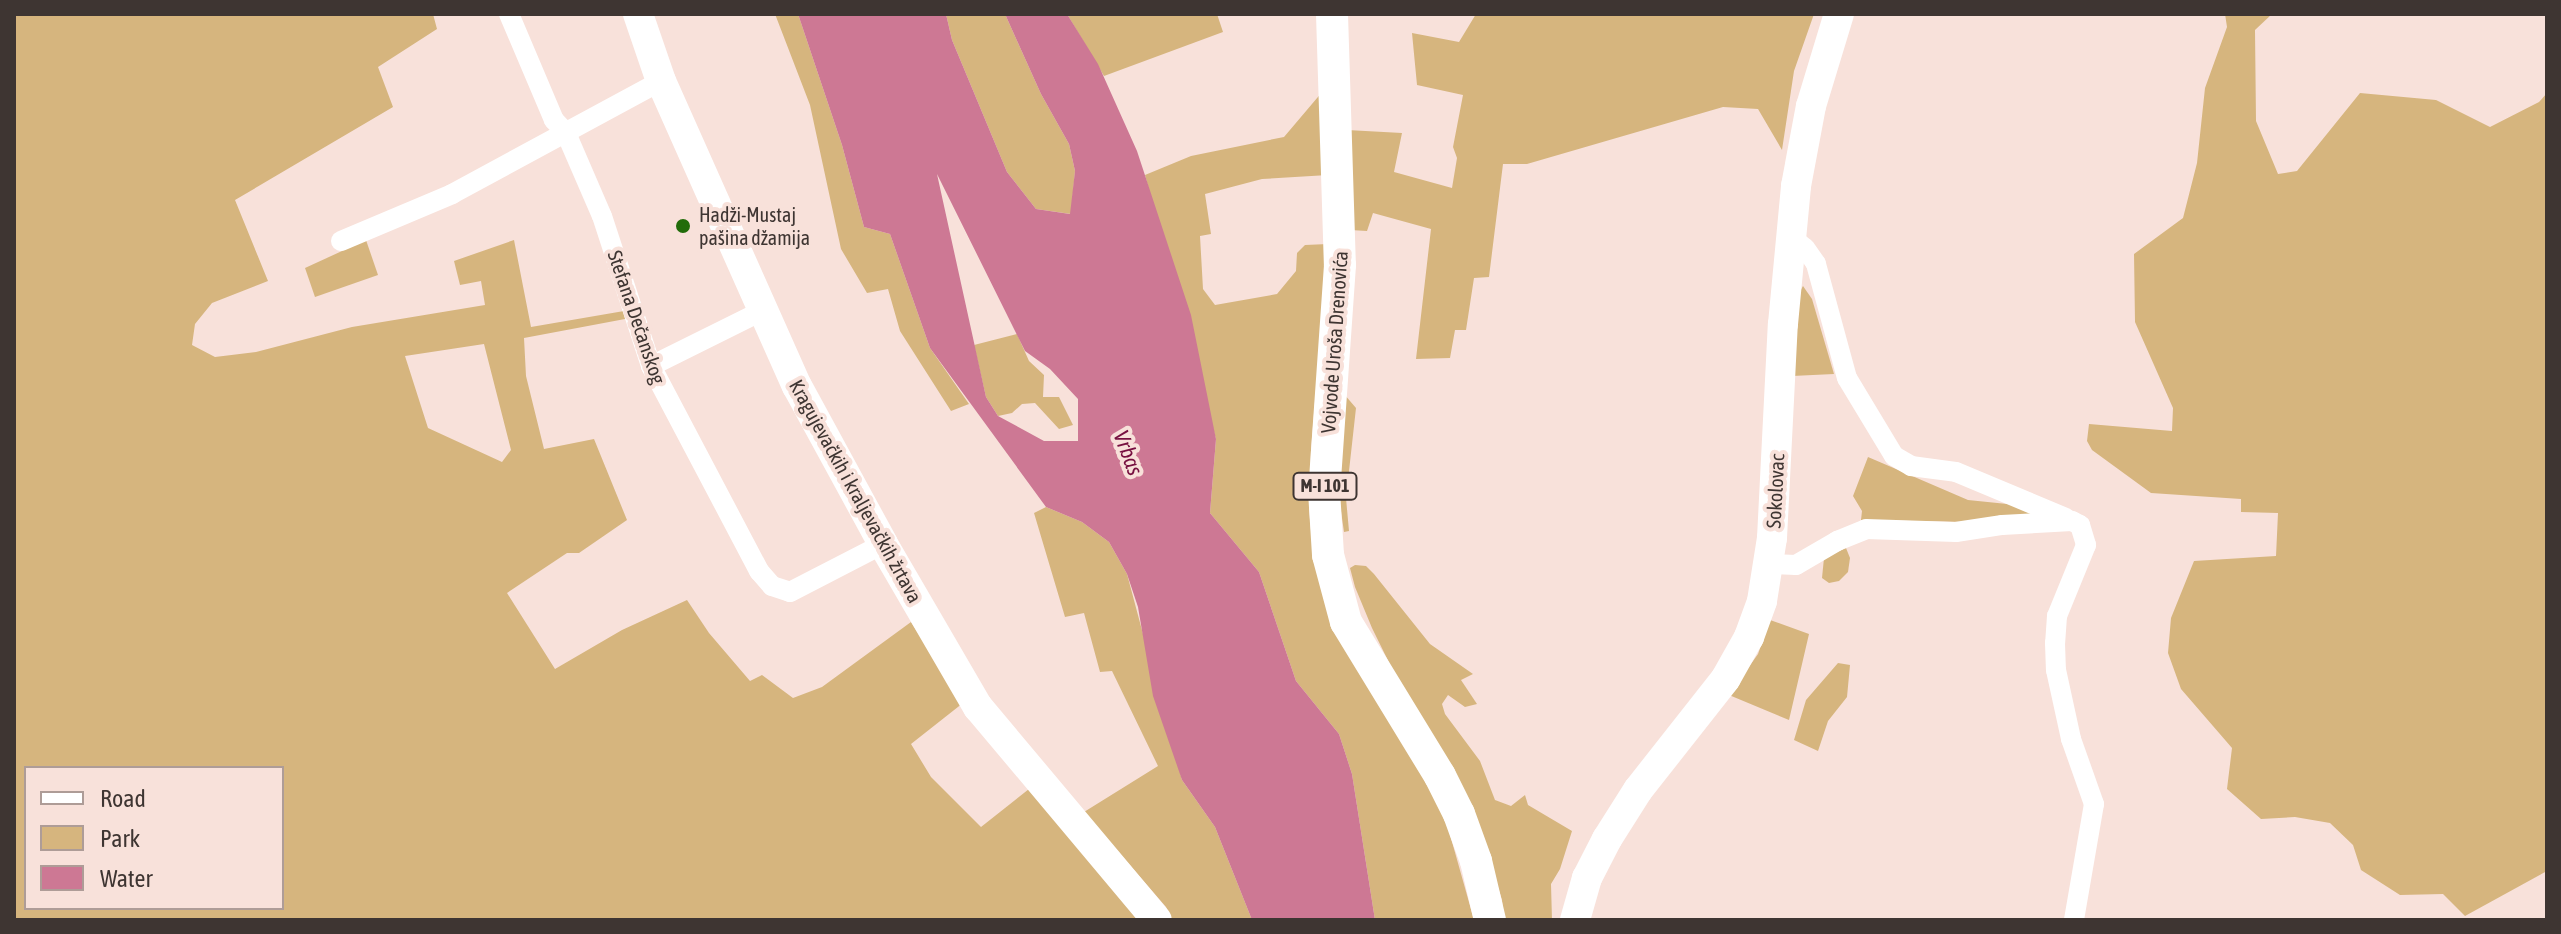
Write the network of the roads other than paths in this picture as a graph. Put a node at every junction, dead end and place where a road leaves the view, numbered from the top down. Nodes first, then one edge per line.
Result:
1 (509, 14) edge
2 (638, 14) edge
3 (1332, 14) edge
4 (1839, 14) edge
5 (661, 81) junction
6 (566, 133) junction
7 (1790, 236) junction
8 (341, 241) dead end
9 (764, 310) junction
10 (651, 366) junction
11 (2072, 521) junction
12 (883, 544) junction
13 (1769, 564) junction
14 (1157, 920) edge
15 (1490, 920) edge
16 (1575, 920) edge
17 (2074, 920) edge

1 - 6 street, Stefana Dečanskog
2 - 5 street, Kragujevačkih i kraljevačkih žrtava
3 - 15 main road, Vojvode Uroša Drenovića / M-I 101
4 - 7 street, Sokolovac
5 - 6 street
5 - 9 street, Kragujevačkih i kraljevačkih žrtava
6 - 8 street
6 - 10 street, Stefana Dečanskog
7 - 11 street
7 - 13 street, Sokolovac
9 - 10 street
9 - 12 street, Kragujevačkih i kraljevačkih žrtava
10 - 12 street, Stefana Dečanskog
11 - 13 street
11 - 17 street
12 - 14 street, Kragujevačkih i kraljevačkih žrtava
13 - 16 street, Sokolovac

